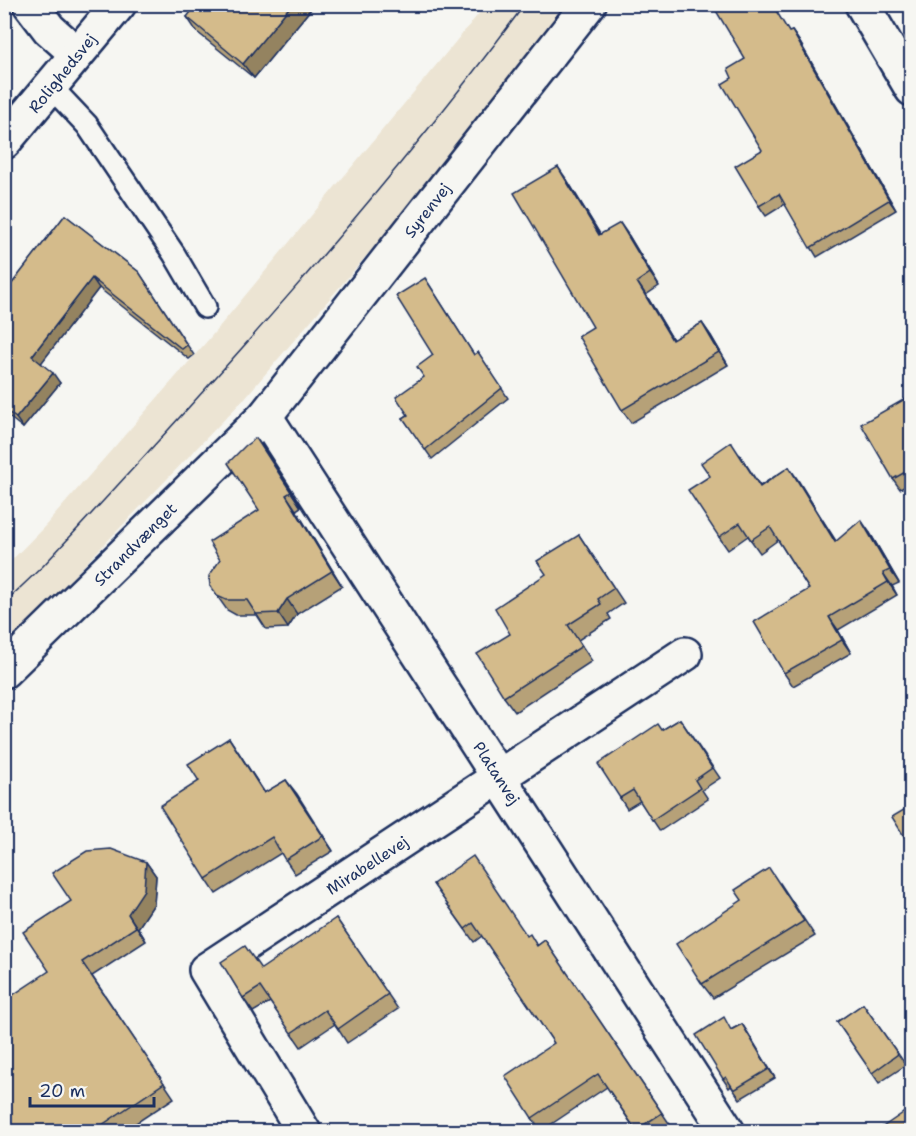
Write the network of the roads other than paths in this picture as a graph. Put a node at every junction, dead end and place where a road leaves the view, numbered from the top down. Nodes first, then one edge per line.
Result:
1 (30, 4) edge
2 (118, 4) edge
3 (589, 4) edge
4 (862, 4) edge
5 (77, 54) junction
6 (51, 87) junction
7 (912, 89) edge
8 (4, 142) edge
9 (205, 307) dead end
10 (266, 416) junction
11 (685, 654) dead end
12 (4, 671) edge
13 (500, 777) junction
14 (303, 1131) edge
15 (728, 1131) edge

1 - 5 street
2 - 5 street, Rolighedsvej
3 - 10 street, Syrenvej
4 - 7 street
5 - 6 street, Rolighedsvej
6 - 8 street, Rolighedsvej
6 - 9 lane
10 - 12 street, Strandvænget
10 - 13 street, Platanvej
11 - 13 street, Mirabellevej
13 - 14 street, Mirabellevej
13 - 15 street, Platanvej

